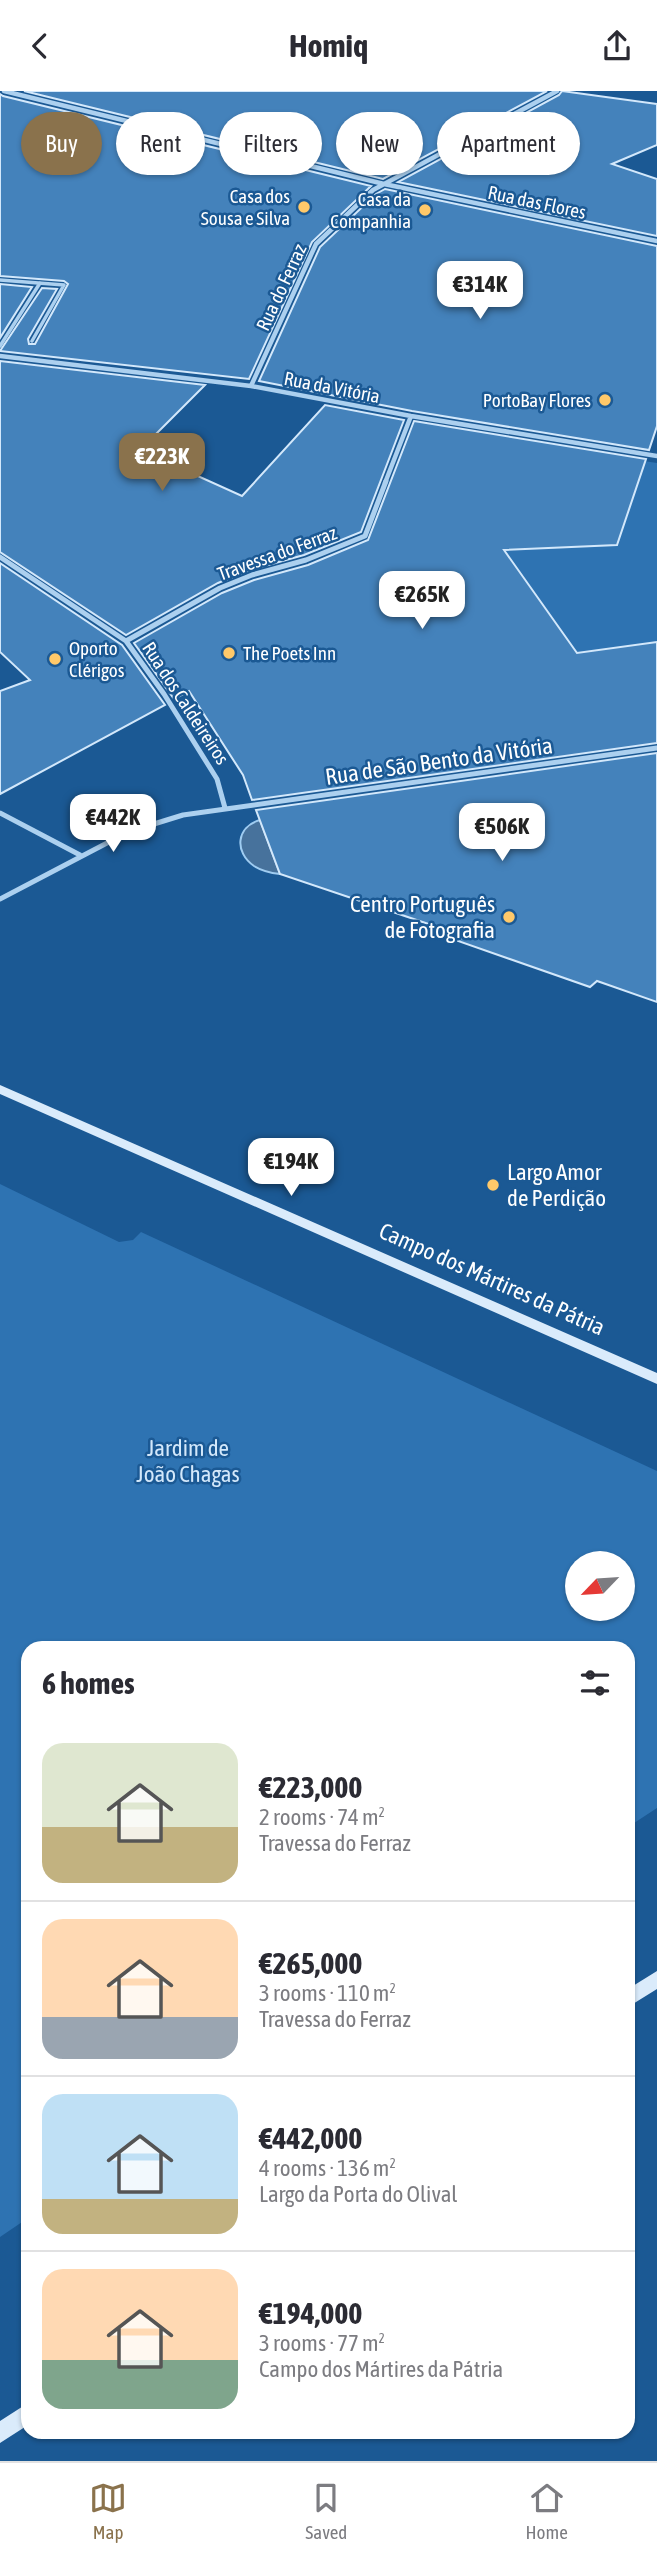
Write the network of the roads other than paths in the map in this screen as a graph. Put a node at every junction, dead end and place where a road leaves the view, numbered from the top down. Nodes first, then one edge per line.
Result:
1 (4, 91) edge
2 (557, 91) edge
3 (384, 184) junction
4 (657, 241) edge
5 (0, 280) edge
6 (40, 283) junction
7 (32, 341) dead end
8 (0, 346) edge
9 (0, 356) edge
10 (251, 386) junction
11 (411, 416) junction
12 (657, 456) edge
13 (0, 557) edge
14 (126, 641) junction
15 (657, 748) edge
16 (225, 808) junction
17 (0, 813) edge
18 (80, 855) junction
19 (0, 899) edge
20 (0, 1089) edge
21 (657, 1379) edge
22 (657, 1979) edge
23 (635, 1994) edge
24 (21, 2418) edge
25 (0, 2433) edge

1 - 3 street, Rua das Flores
2 - 3 street, Rua do Ferraz
3 - 4 street, Rua das Flores
3 - 10 street, Rua do Ferraz
5 - 6 lane
6 - 7 lane
6 - 8 lane
9 - 10 street, Rua da Vitória
10 - 11 street, Rua da Vitória
11 - 12 street, Rua da Vitória
11 - 14 street, Travessa do Ferraz
13 - 14 street, Rua dos Caldeireiros
14 - 16 street, Rua dos Caldeireiros
15 - 16 street, Rua de São Bento da Vitória
16 - 18 street, Rua de São Bento da Vitória
17 - 18 street
18 - 19 street, Rua de São Bento da Vitória
20 - 21 main road, Campo dos Mártires da Pátria
22 - 23 main road
24 - 25 main road

